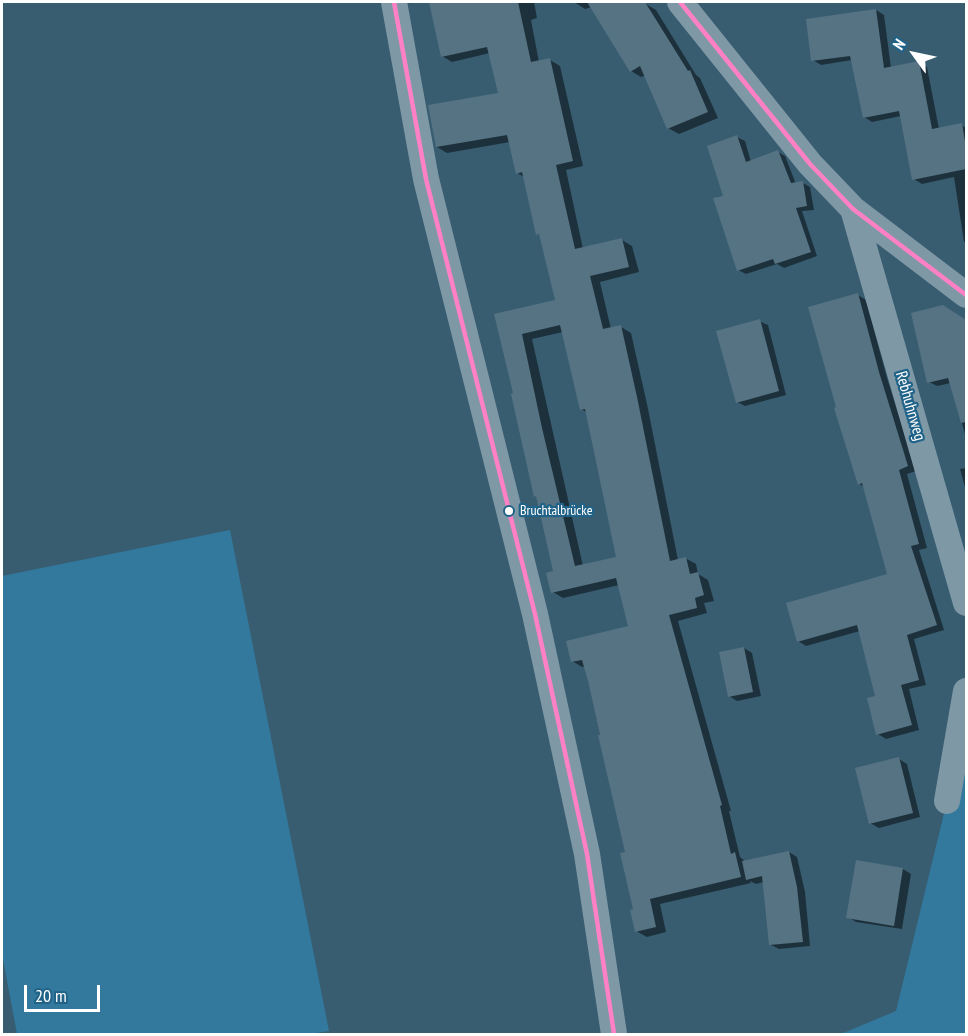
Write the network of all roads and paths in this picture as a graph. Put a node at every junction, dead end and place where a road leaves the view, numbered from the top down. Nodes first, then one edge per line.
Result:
1 (394, 2) edge
2 (680, 2) edge
3 (853, 209) junction
4 (966, 295) edge
5 (966, 603) edge
6 (966, 691) edge
7 (947, 801) dead end
8 (614, 1035) edge

1 - 8 street
2 - 3 street
3 - 4 street
3 - 5 street, Rebhuhnweg
6 - 7 street

